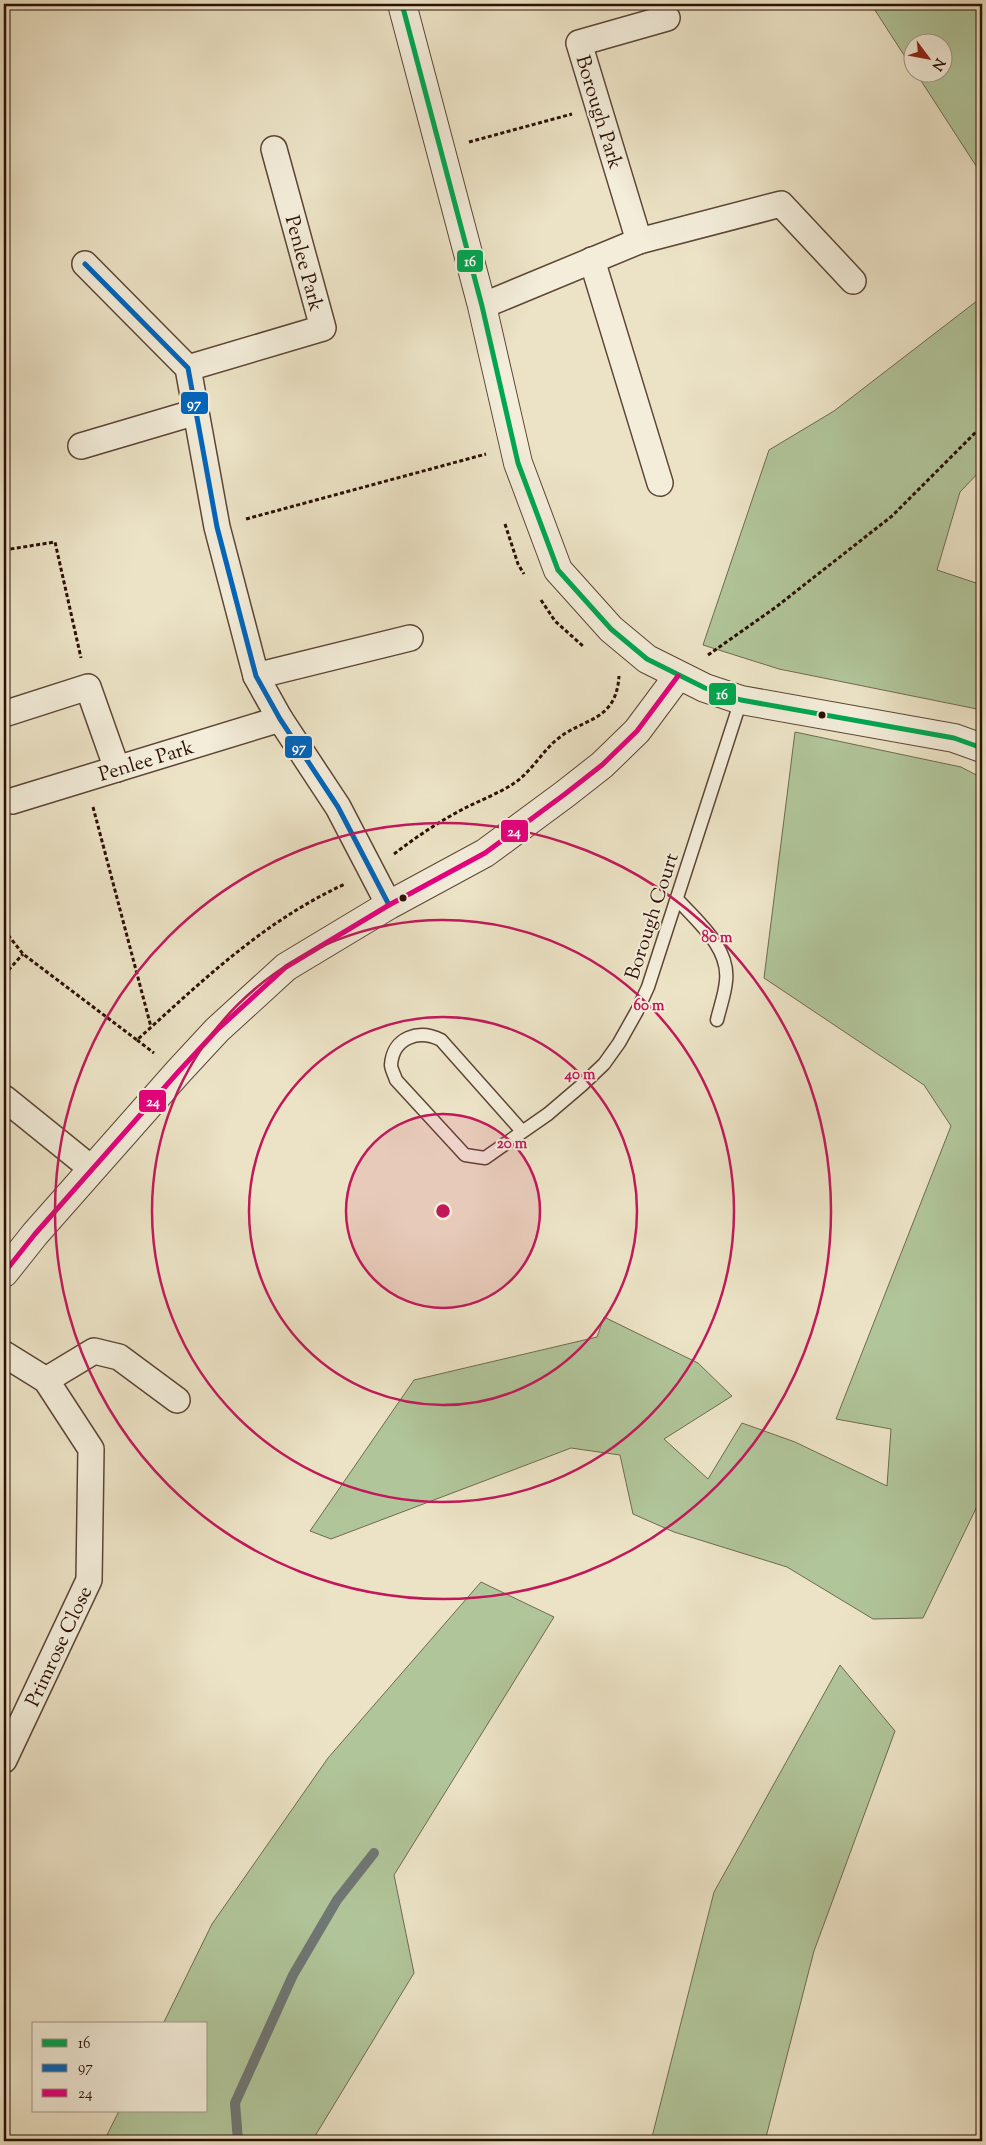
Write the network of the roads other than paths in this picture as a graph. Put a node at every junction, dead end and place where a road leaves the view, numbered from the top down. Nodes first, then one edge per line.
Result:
1 (402, 4) edge
2 (667, 18) dead end
3 (274, 149) dead end
4 (639, 240) junction
5 (592, 260) junction
6 (85, 264) dead end
7 (853, 281) dead end
8 (482, 306) junction
9 (188, 368) junction
10 (196, 412) junction
11 (81, 446) dead end
12 (660, 483) dead end
13 (410, 638) dead end
14 (256, 676) junction
15 (678, 676) junction
16 (741, 700) junction
17 (4, 714) edge
18 (280, 719) junction
19 (982, 748) edge
20 (117, 769) junction
21 (12, 801) dead end
22 (676, 899) junction
23 (389, 905) junction
24 (717, 1020) dead end
25 (4, 1098) edge
26 (521, 1130) junction
27 (92, 1169) junction
28 (4, 1273) edge
29 (4, 1354) edge
30 (46, 1380) junction
31 (177, 1400) dead end
32 (4, 1760) edge

1 - 8 street
2 - 4 street, Borough Park
3 - 9 street, Penlee Park
4 - 5 street
4 - 7 street
5 - 8 street
5 - 12 street
6 - 9 street
8 - 15 street
9 - 10 street
10 - 11 street
10 - 14 street
13 - 14 street
14 - 18 street
15 - 16 street
15 - 23 street
16 - 19 street
16 - 22 lane, Borough Court
17 - 20 street
18 - 20 street, Penlee Park
18 - 23 street
20 - 21 street, Penlee Park
22 - 24 lane
22 - 26 lane, Borough Court
23 - 27 street
25 - 27 street
26 - 26 lane, Borough Court
27 - 28 street
29 - 30 street, Primrose Close
30 - 31 street
30 - 32 street, Primrose Close

